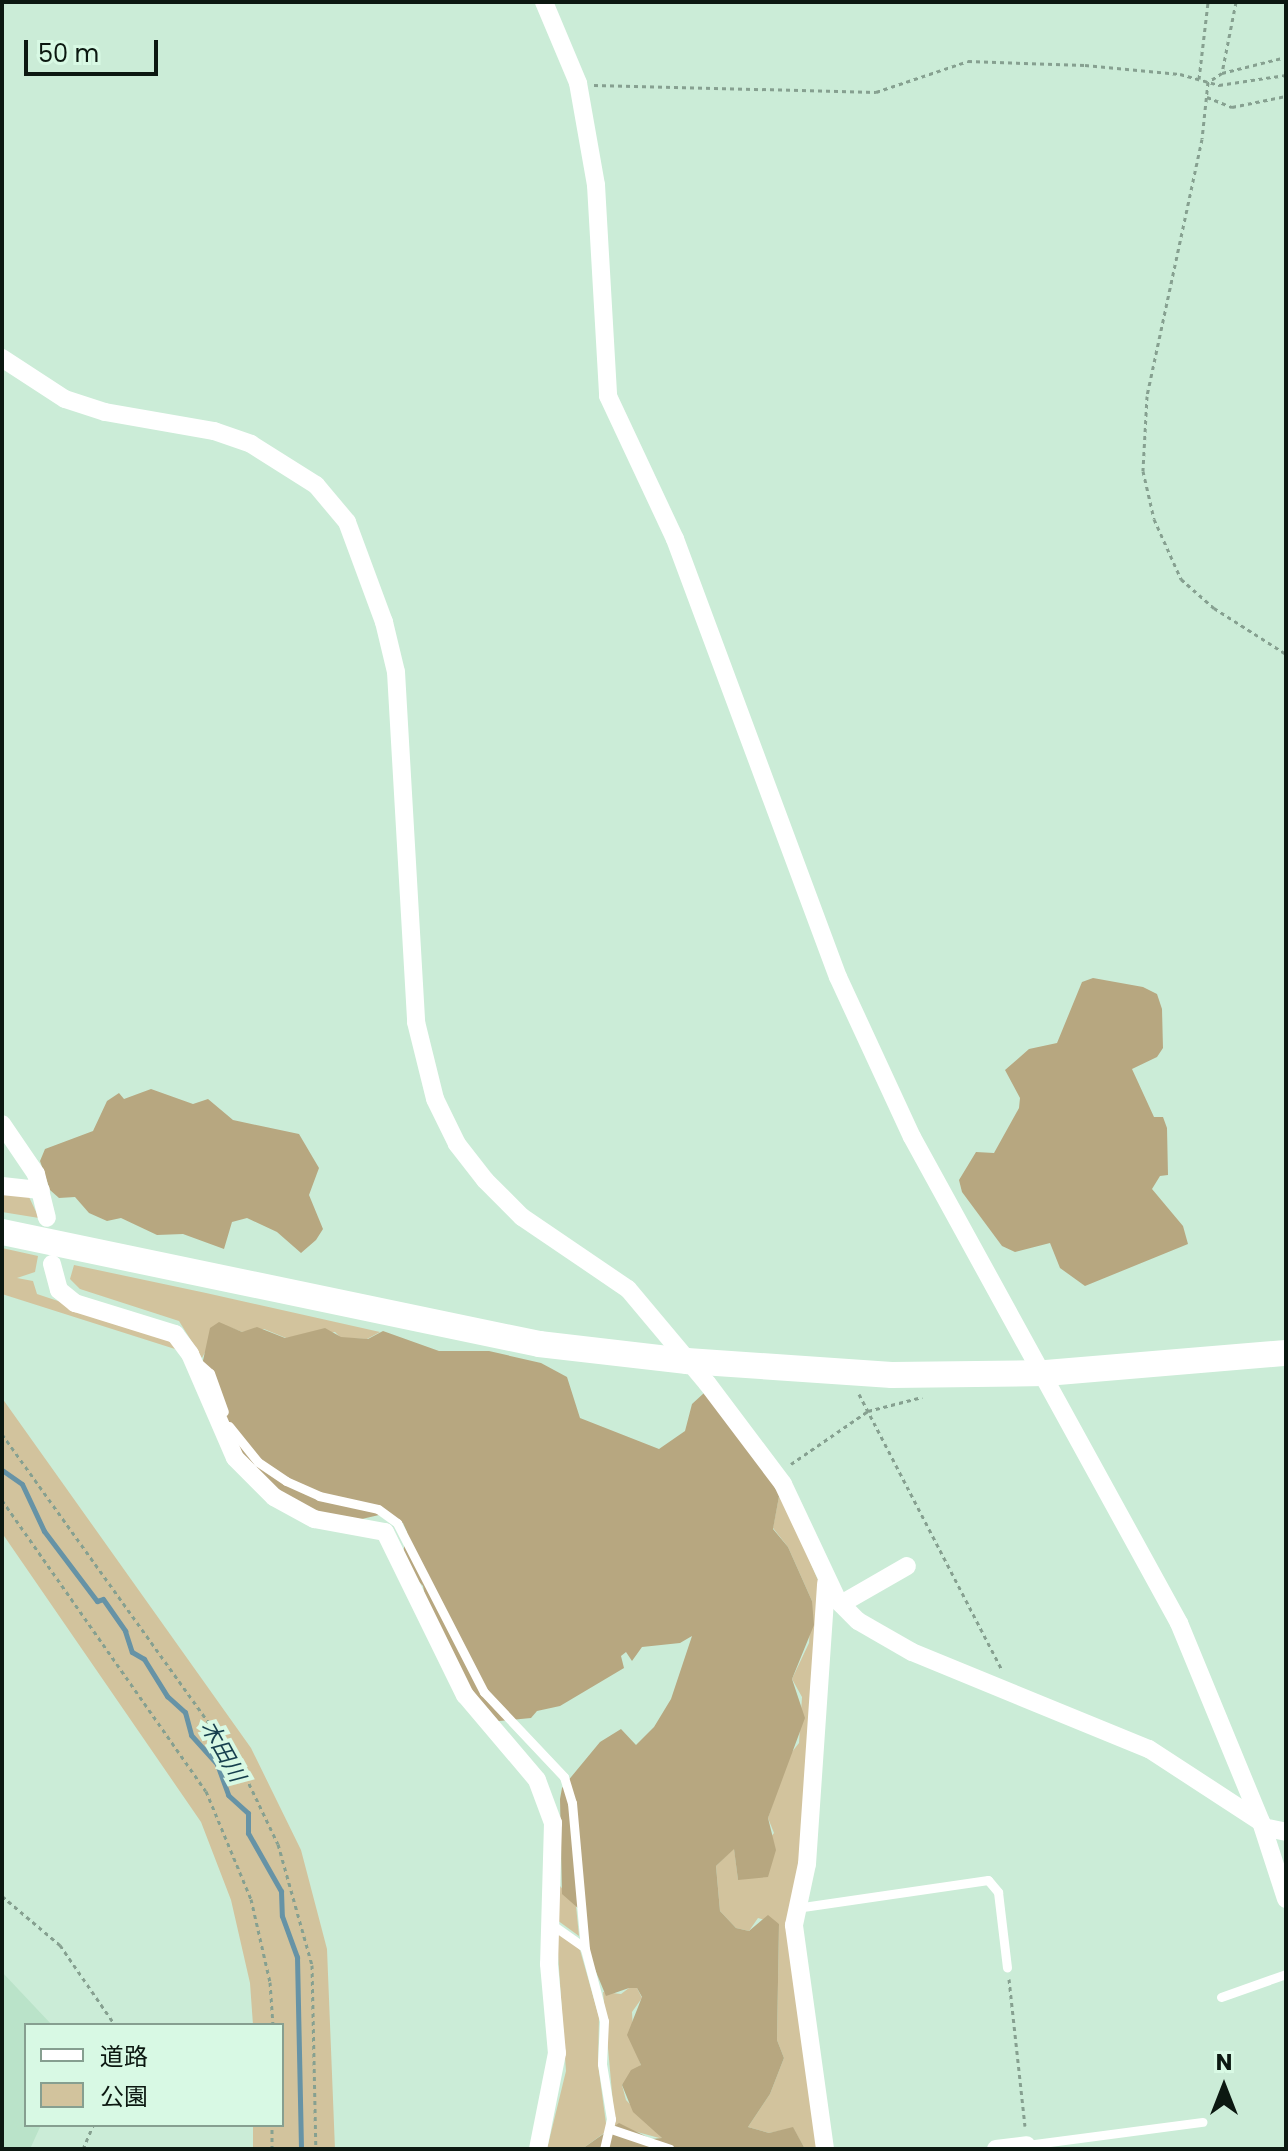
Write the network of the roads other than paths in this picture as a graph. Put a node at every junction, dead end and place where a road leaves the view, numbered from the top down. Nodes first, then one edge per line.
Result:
1 (544, 2) edge
2 (2, 358) edge
3 (2, 1124) edge
4 (2, 1186) edge
5 (41, 1190) junction
6 (47, 1218) dead end
7 (2, 1232) edge
8 (52, 1264) dead end
9 (1286, 1353) edge
10 (193, 1361) junction
11 (687, 1361) junction
12 (1046, 1373) junction
13 (907, 1566) dead end
14 (826, 1584) junction
15 (841, 1604) junction
16 (1262, 1824) junction
17 (1286, 1832) edge
18 (1286, 1899) edge
19 (796, 1908) junction
20 (551, 1924) junction
21 (584, 1948) junction
22 (1007, 1967) road end
23 (1286, 1974) edge
24 (1221, 1997) dead end
25 (1202, 2122) dead end
26 (611, 2129) junction
27 (1027, 2145) joint
28 (538, 2149) edge
29 (604, 2149) edge
30 (670, 2149) edge
31 (825, 2149) edge
32 (996, 2149) edge

1 - 12 street
2 - 11 street
3 - 5 street
4 - 5 street
5 - 6 street
7 - 11 street
8 - 10 street
9 - 12 street
10 - 20 street
10 - 21 lane
11 - 12 street
11 - 14 street
12 - 16 street
13 - 15 street
14 - 15 street
14 - 19 street
15 - 16 street
16 - 17 street
16 - 18 street
19 - 22 lane
19 - 31 street
20 - 21 lane
20 - 28 street
21 - 26 lane
23 - 24 lane
25 - 27 lane
26 - 29 lane
26 - 30 lane
27 - 32 street

